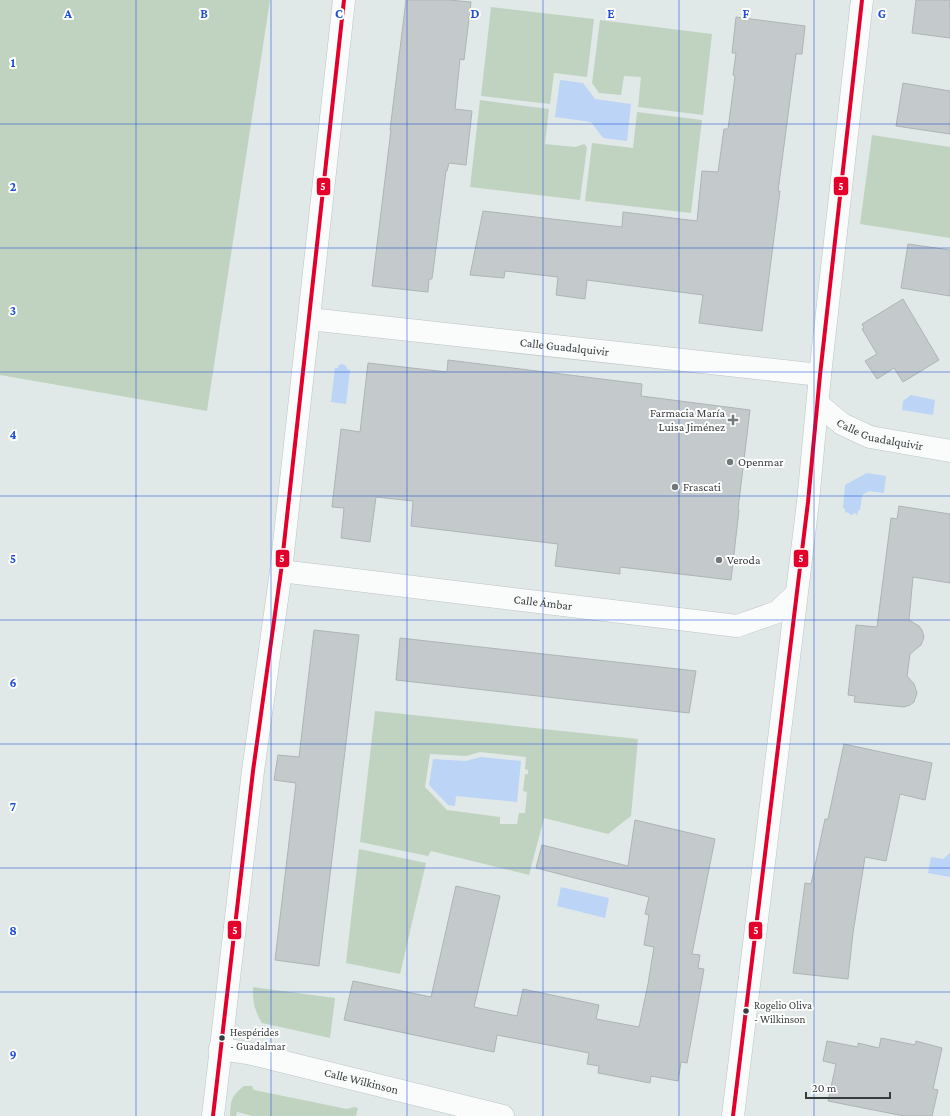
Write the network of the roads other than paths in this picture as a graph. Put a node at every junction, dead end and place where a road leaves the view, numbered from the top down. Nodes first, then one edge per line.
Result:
1 (344, 0) edge
2 (862, 0) edge
3 (309, 319) junction
4 (820, 375) junction
5 (818, 404) junction
6 (950, 451) edge
7 (280, 571) junction
8 (796, 594) junction
9 (221, 1039) junction
10 (213, 1116) edge
11 (503, 1116) edge
12 (733, 1116) edge

1 - 3 street
2 - 4 street
3 - 4 street, Calle Guadalquivir
3 - 7 street
4 - 5 street
5 - 6 street, Calle Guadalquivir
5 - 8 street
7 - 8 street, Calle Ámbar
7 - 9 street
8 - 12 street
9 - 10 street
9 - 11 street, Calle Wilkinson

